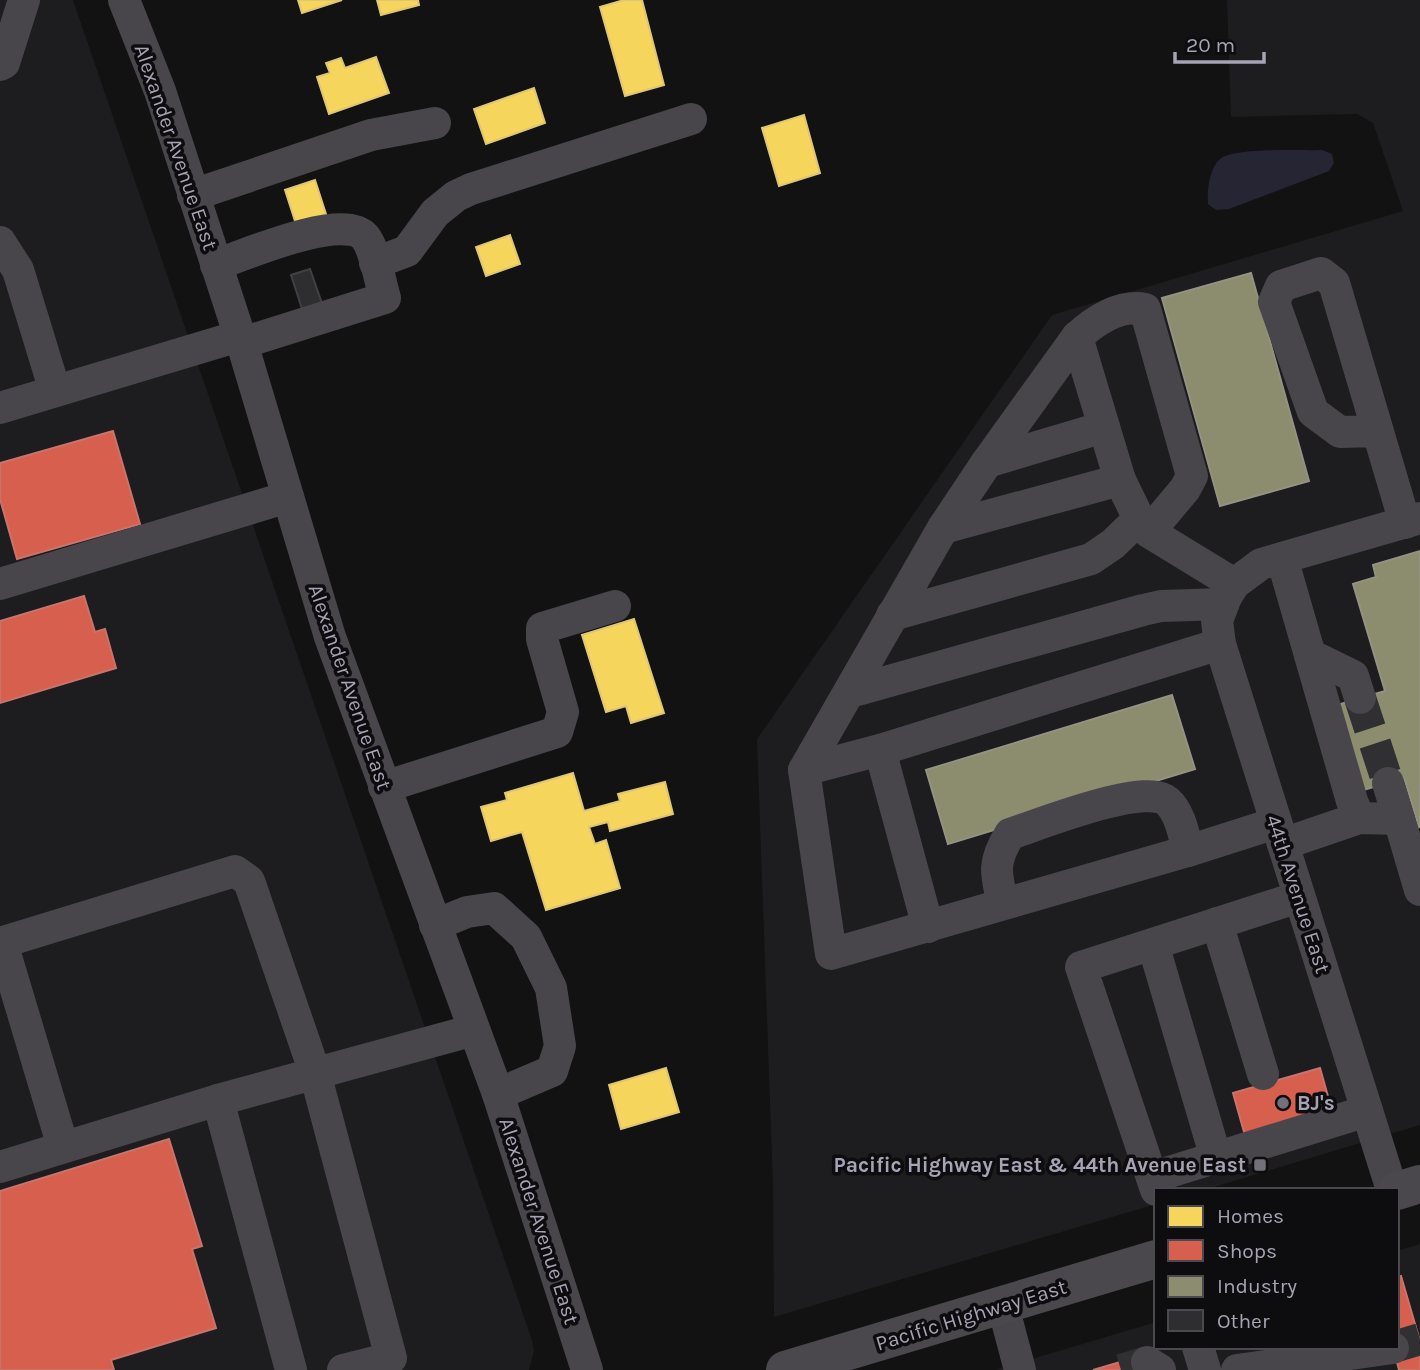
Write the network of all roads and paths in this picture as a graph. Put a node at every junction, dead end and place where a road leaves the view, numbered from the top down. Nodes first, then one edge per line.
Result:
1 (24, 0) edge
2 (124, 0) edge
3 (0, 65) edge
4 (691, 120) dead end
5 (435, 123) dead end
6 (193, 195) junction
7 (0, 242) edge
8 (375, 263) junction
9 (216, 265) junction
10 (1077, 337) junction
11 (241, 339) junction
12 (55, 391) junction
13 (0, 408) edge
14 (1104, 427) junction
15 (1377, 431) junction
16 (987, 462) junction
17 (1120, 480) junction
18 (288, 497) junction
19 (1412, 520) edge
20 (1144, 525) junction
21 (943, 528) junction
22 (1282, 558) junction
23 (0, 584) edge
24 (1228, 595) junction
25 (615, 606) dead end
26 (892, 615) junction
27 (1220, 644) junction
28 (1310, 655) junction
29 (850, 692) junction
30 (1360, 698) tunnel mouth
31 (880, 750) junction
32 (804, 770) junction
33 (1388, 783) tunnel mouth
34 (384, 787) junction
35 (1359, 818) junction
36 (1399, 819) junction
37 (1279, 833) junction
38 (1188, 851) junction
39 (1420, 890) edge
40 (1299, 897) junction
41 (1003, 904) junction
42 (1217, 923) junction
43 (435, 925) junction
44 (929, 927) junction
45 (1, 943) edge
46 (1153, 944) junction
47 (474, 1030) junction
48 (315, 1073) junction
49 (1263, 1074) dead end
50 (498, 1094) junction
51 (218, 1100) junction
52 (1367, 1111) junction
53 (63, 1147) junction
54 (1216, 1158) junction
55 (0, 1167) edge
56 (1154, 1183) edge
57 (1420, 1184) edge
58 (1391, 1188) edge
59 (1399, 1190) edge
60 (1154, 1260) edge
61 (1003, 1306) junction
62 (1199, 1349) edge
63 (1386, 1349) edge
64 (841, 1362) edge
65 (290, 1370) edge
66 (343, 1370) edge
67 (587, 1370) edge
68 (785, 1370) edge
69 (1020, 1370) edge
70 (1205, 1370) edge
71 (1237, 1370) edge

1 - 3 street
2 - 6 street, Alexander Avenue East
4 - 8 street
5 - 6 street
6 - 9 street, Alexander Avenue East
7 - 12 street
8 - 9 street
8 - 11 street
9 - 11 street, Alexander Avenue East
10 - 14 street
10 - 16 street
10 - 20 street
11 - 12 street
11 - 18 street, Alexander Avenue East
12 - 13 street
14 - 16 street
14 - 17 street
15 - 15 street
15 - 19 street
16 - 21 street
17 - 20 street
17 - 21 street
18 - 23 street
18 - 34 street, Alexander Avenue East
19 - 22 street
20 - 24 street
20 - 26 street
21 - 26 street
22 - 24 street
22 - 28 street
24 - 27 street, 44th Avenue East
24 - 29 street
25 - 34 street
26 - 29 street
27 - 31 street
27 - 37 street, 44th Avenue East
28 - 30 street
28 - 35 street
29 - 32 street
31 - 32 street
31 - 44 street
32 - 44 street
33 - 36 street
34 - 43 street, Alexander Avenue East
35 - 36 street
35 - 37 street
36 - 39 street
37 - 38 street
37 - 40 street, 44th Avenue East
38 - 41 street
38 - 41 street
40 - 42 street
40 - 52 street, 44th Avenue East
41 - 44 street
42 - 46 street
42 - 49 street
43 - 47 street, Alexander Avenue East
43 - 50 street
45 - 48 street
45 - 53 street
46 - 54 street
46 - 56 street
47 - 48 street
47 - 50 street, Alexander Avenue East
48 - 51 street
48 - 66 street
50 - 67 street, Alexander Avenue East
51 - 53 street
51 - 65 street
52 - 54 street
52 - 58 street, 44th Avenue East
53 - 55 street
54 - 56 street
57 - 59 main road
60 - 61 main road, Pacific Highway East
61 - 64 main road, Pacific Highway East
61 - 69 street
62 - 70 street
63 - 71 street
64 - 68 main road, Pacific Highway East

